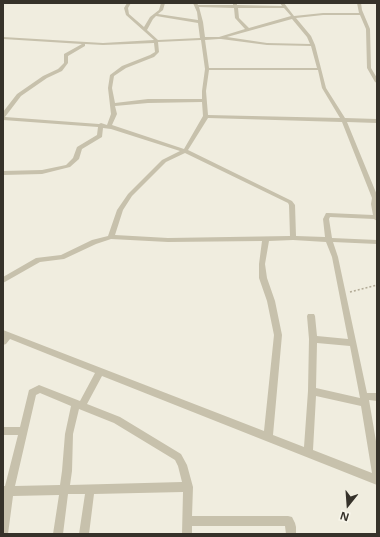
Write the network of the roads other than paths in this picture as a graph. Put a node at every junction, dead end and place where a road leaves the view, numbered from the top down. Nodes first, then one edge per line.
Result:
1 (129, 3) edge
2 (163, 3) edge
3 (359, 3) edge
4 (235, 4) edge
5 (196, 5) edge
6 (284, 5) edge
7 (362, 14) junction
8 (156, 15) junction
9 (293, 17) junction
10 (201, 22) junction
11 (145, 30) junction
12 (248, 30) junction
13 (3, 38) edge
14 (203, 38) junction
15 (219, 38) junction
16 (156, 40) junction
17 (87, 43) junction
18 (313, 45) junction
19 (207, 69) junction
20 (319, 69) junction
21 (377, 82) edge
22 (204, 100) junction
23 (112, 105) junction
24 (206, 116) junction
25 (3, 117) edge
26 (344, 121) junction
27 (377, 121) edge
28 (101, 125) junction
29 (109, 126) junction
30 (185, 150) junction
31 (3, 172) edge
32 (376, 198) edge
33 (377, 218) edge
34 (111, 237) junction
35 (266, 238) junction
36 (293, 238) junction
37 (328, 240) junction
38 (377, 242) edge
39 (3, 280) edge
40 (311, 316) dead end
41 (5, 337) edge
42 (313, 339) junction
43 (352, 343) junction
44 (100, 370) junction
45 (312, 391) junction
46 (377, 397) edge
47 (364, 399) junction
48 (79, 405) junction
49 (24, 431) junction
50 (3, 432) edge
51 (268, 438) junction
52 (308, 453) junction
53 (377, 474) edge
54 (377, 480) edge
55 (188, 487) junction
56 (90, 489) junction
57 (64, 490) junction
58 (6, 491) edge
59 (187, 521) junction
60 (3, 534) edge
61 (58, 534) edge
62 (84, 534) edge
63 (187, 534) edge
64 (292, 534) edge

1 - 11 street
2 - 8 street
3 - 7 street
4 - 5 street
4 - 6 street
4 - 12 street
5 - 10 street
6 - 9 street
7 - 9 street
7 - 21 street
8 - 10 street
8 - 11 street
9 - 12 street
9 - 18 street
10 - 14 street
11 - 16 street
12 - 15 street
13 - 17 street
14 - 15 street
14 - 16 street
14 - 19 street
15 - 18 street
16 - 17 street
16 - 23 street
17 - 25 street
18 - 20 street
19 - 20 street
19 - 22 street
20 - 26 street
22 - 23 street
22 - 24 street
23 - 29 street
24 - 26 street
24 - 30 street
25 - 28 street
26 - 27 street
26 - 32 street
28 - 29 street
28 - 31 street
29 - 30 street
30 - 34 street
30 - 36 street
32 - 33 street
33 - 37 street
34 - 35 street
34 - 39 street
35 - 36 street
35 - 51 street
36 - 37 street
37 - 38 street
37 - 43 street
40 - 42 street
41 - 44 street
42 - 43 street
42 - 45 street
43 - 47 street
44 - 48 street
44 - 51 street
45 - 47 street
45 - 52 street
46 - 47 street
47 - 53 street
48 - 49 street
48 - 55 street
48 - 57 street
49 - 50 street
49 - 58 street
51 - 52 street
52 - 54 street
55 - 56 street
55 - 59 street
56 - 57 street
56 - 62 street
57 - 58 street
57 - 61 street
58 - 60 street
59 - 63 street
59 - 64 street

